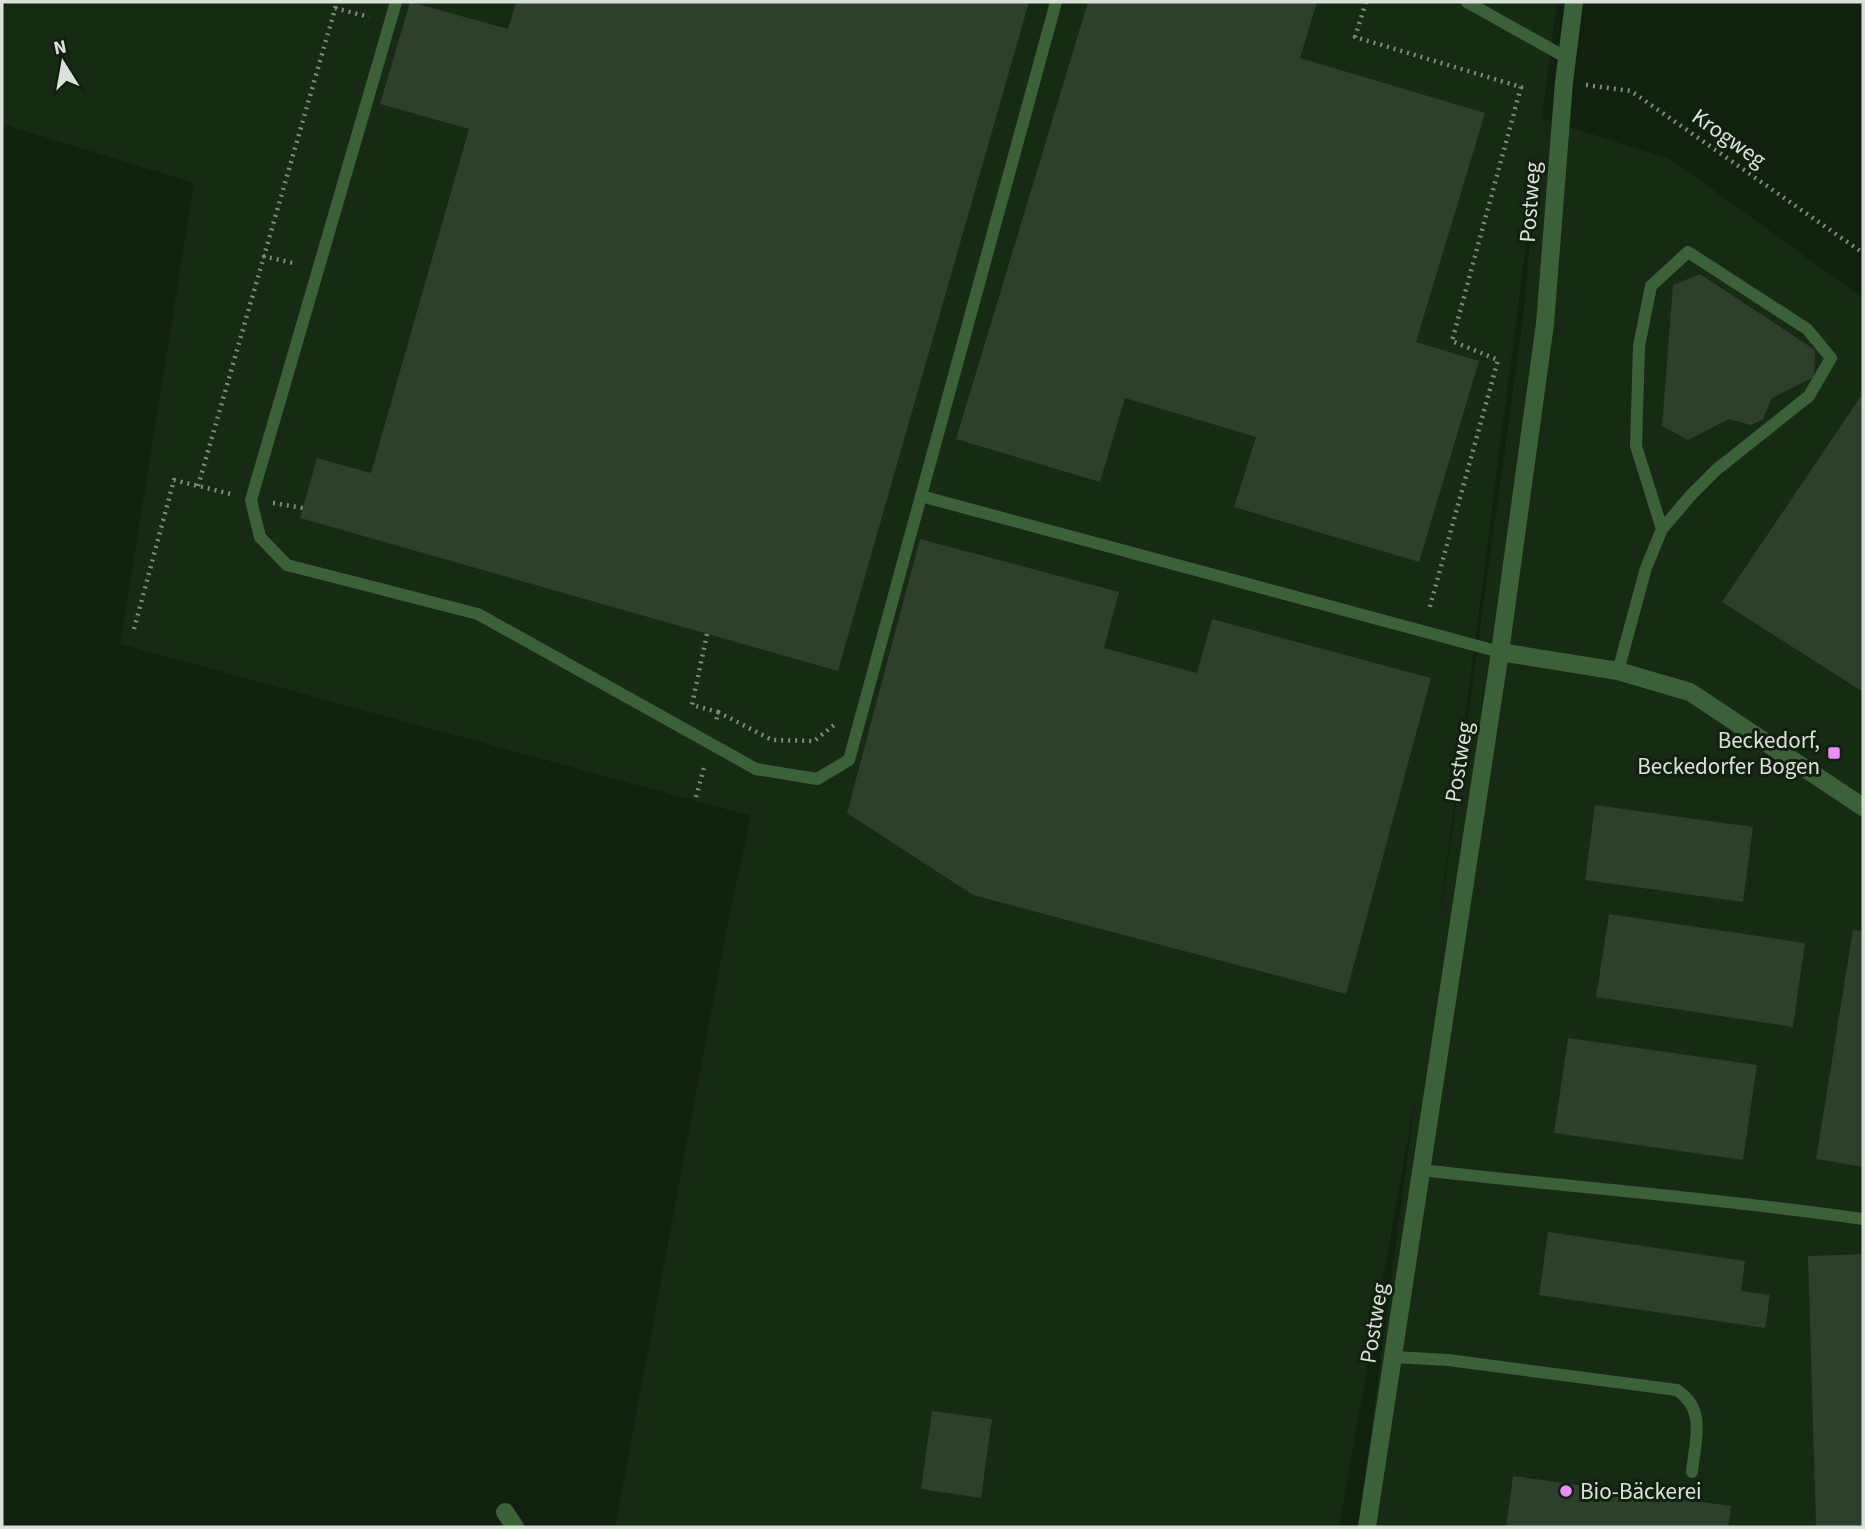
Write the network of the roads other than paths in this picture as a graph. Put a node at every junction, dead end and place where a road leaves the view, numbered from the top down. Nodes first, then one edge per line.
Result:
1 (396, 2) edge
2 (1056, 2) edge
3 (1468, 2) edge
4 (1574, 2) edge
5 (1567, 58) junction
6 (921, 496) junction
7 (1662, 528) junction
8 (1500, 652) junction
9 (1618, 671) junction
10 (1863, 807) edge
11 (1422, 1170) junction
12 (1863, 1219) edge
13 (1394, 1357) junction
14 (1692, 1472) dead end
15 (1367, 1527) edge

1 - 6 lane
2 - 6 lane
3 - 5 lane
4 - 5 street, Postweg
5 - 8 street, Postweg
6 - 8 lane
7 - 7 lane
7 - 9 lane
8 - 9 street
8 - 11 street, Postweg
9 - 10 street
11 - 12 lane
11 - 13 street, Postweg
13 - 14 lane
13 - 15 street, Postweg

